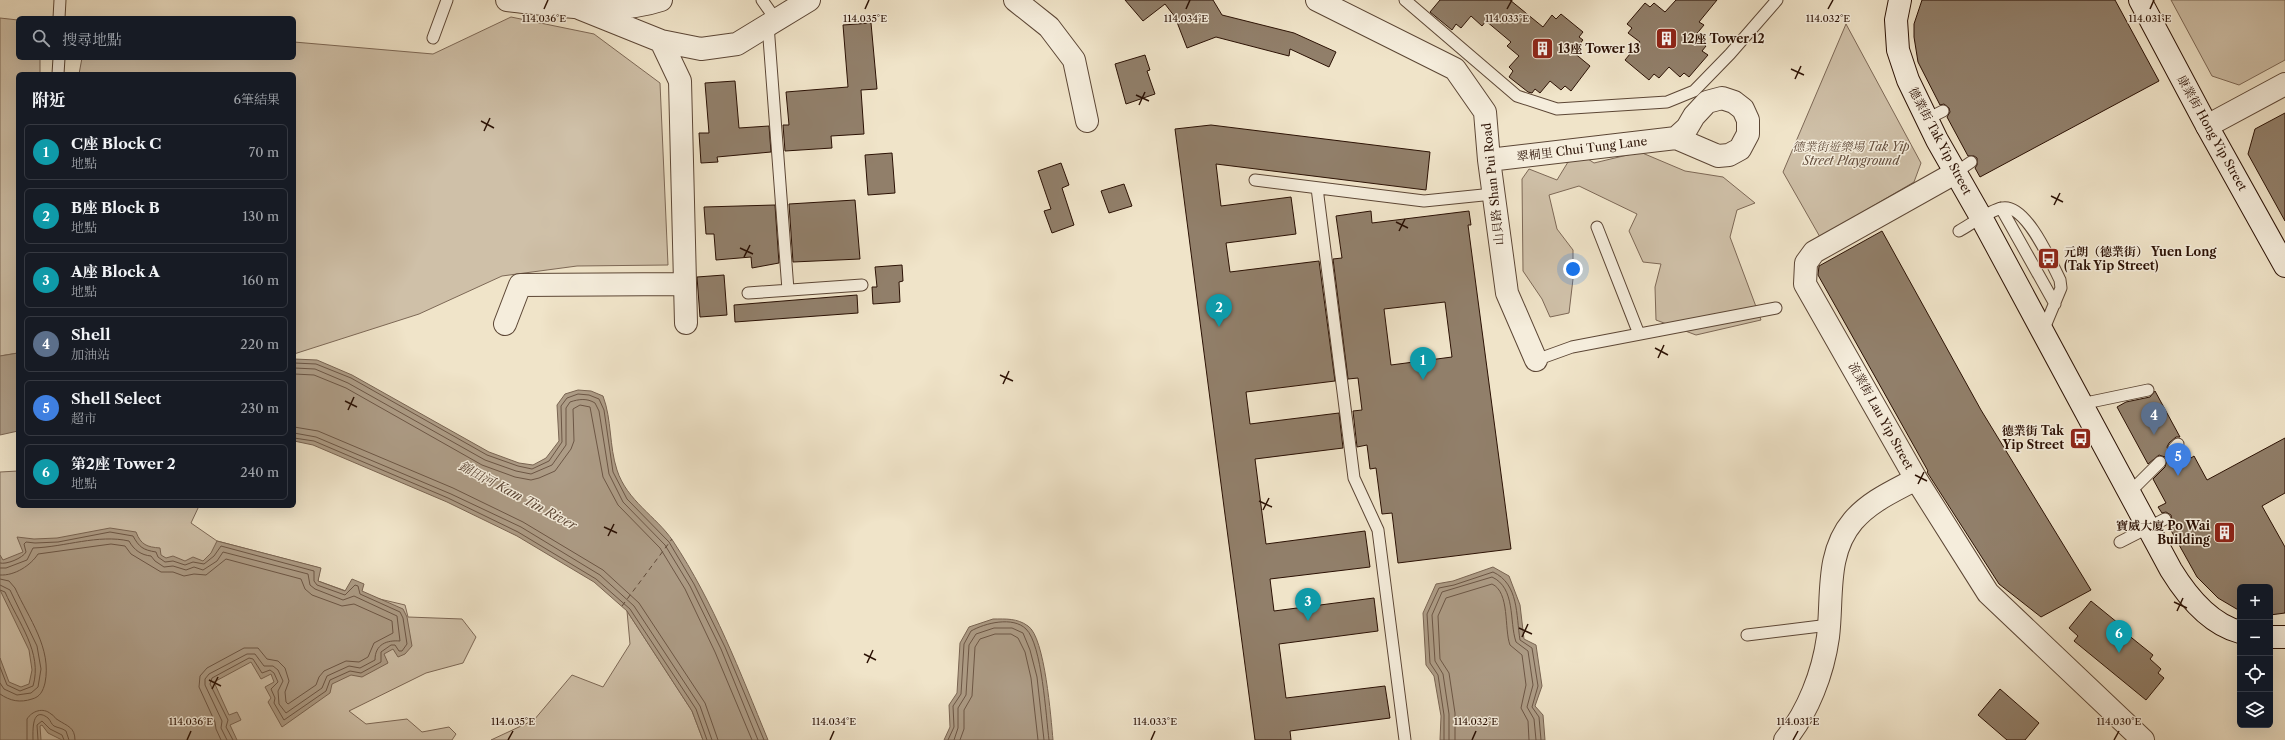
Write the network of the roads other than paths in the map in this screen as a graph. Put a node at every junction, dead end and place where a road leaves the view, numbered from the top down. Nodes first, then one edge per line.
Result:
1 (60, 0) edge
2 (447, 0) edge
3 (507, 0) edge
4 (661, 0) edge
5 (762, 0) edge
6 (809, 0) edge
7 (1015, 0) edge
8 (1317, 0) edge
9 (1405, 0) edge
10 (1777, 0) edge
11 (1900, 0) edge
12 (2140, 0) edge
13 (579, 8) junction
14 (59, 16) edge
15 (772, 22) junction
16 (433, 38) dead end
17 (661, 41) junction
18 (58, 60) edge
19 (58, 72) edge
20 (2285, 84) edge
21 (1087, 121) dead end
22 (2207, 126) junction
23 (1676, 138) dead end
24 (1489, 160) junction
25 (1963, 167) junction
26 (1255, 180) dead end
27 (1317, 188) junction
28 (1493, 194) junction
29 (2001, 208) junction
30 (1982, 219) junction
31 (1597, 227) dead end
32 (1959, 231) dead end
33 (2285, 266) edge
34 (685, 284) junction
35 (862, 285) dead end
36 (788, 290) junction
37 (748, 293) dead end
38 (2055, 304) junction
39 (1776, 308) dead end
40 (686, 323) dead end
41 (505, 324) dead end
42 (2042, 332) junction
43 (1639, 334) junction
44 (1536, 360) joint
45 (2148, 390) dead end
46 (2081, 404) junction
47 (2156, 462) dead end
48 (1916, 479) junction
49 (2130, 493) junction
50 (2156, 523) junction
51 (2120, 542) dead end
52 (1829, 624) junction
53 (2237, 630) edge
54 (1747, 635) dead end
55 (2273, 637) edge
56 (2285, 637) edge
57 (1405, 740) edge
58 (1785, 740) edge
59 (2143, 740) edge

1 - 14 lane
2 - 16 lane
3 - 13 street
4 - 13 street
5 - 15 lane
6 - 15 street
7 - 21 street
8 - 24 street, 山貝路 Shan Pui Road
9 - 10 lane
11 - 25 street, 德業街 Tak Yip Street
12 - 22 street, 康業街 Hong Yip Street
13 - 17 street
15 - 17 street
15 - 36 lane
17 - 34 street
18 - 19 lane
20 - 22 street
22 - 33 street, 康業街 Hong Yip Street
23 - 24 street, 翠桐里 Chui Tung Lane
24 - 28 street, 山貝路 Shan Pui Road
25 - 30 street, 德業街 Tak Yip Street
25 - 48 street, 流業街 Lau Yip Street
26 - 27 lane
27 - 28 lane
27 - 57 lane
28 - 44 street, 山貝路 Shan Pui Road
29 - 30 lane
29 - 38 lane
29 - 38 lane
30 - 32 lane
30 - 42 street, 德業街 Tak Yip Street
31 - 43 lane
34 - 40 street
34 - 41 street
35 - 36 lane
36 - 37 lane
38 - 42 lane
39 - 43 lane
42 - 46 street, 德業街 Tak Yip Street
43 - 44 lane
45 - 46 lane
46 - 49 street, 德業街 Tak Yip Street
47 - 49 lane
48 - 52 street
48 - 59 street, 流業街 Lau Yip Street
49 - 50 street, 德業街 Tak Yip Street
50 - 51 lane
50 - 53 street, 德業街 Tak Yip Street
52 - 54 lane
52 - 58 street
55 - 56 street

